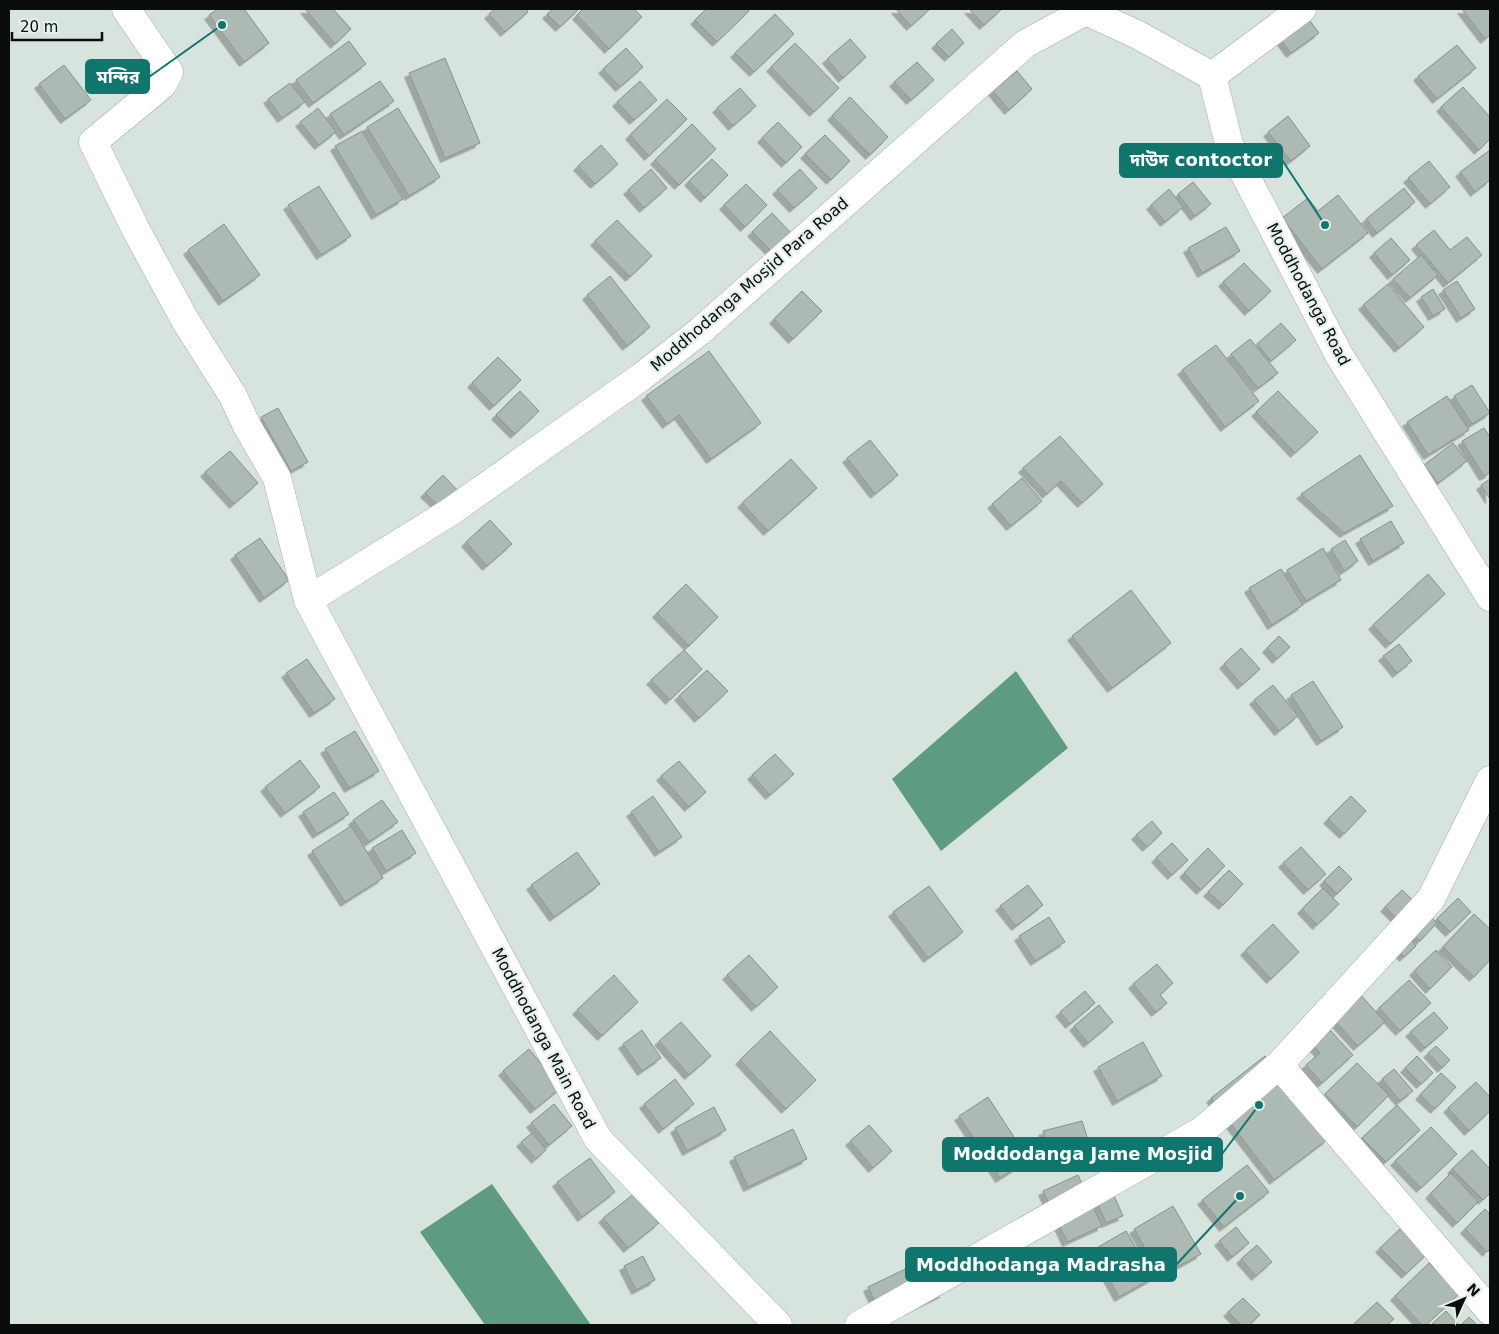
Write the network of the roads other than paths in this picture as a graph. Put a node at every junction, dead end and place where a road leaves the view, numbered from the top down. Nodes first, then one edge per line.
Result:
1 (126, 9) edge
2 (1302, 9) edge
3 (1212, 76) junction
4 (1490, 596) edge
5 (308, 600) junction
6 (1490, 780) edge
7 (1279, 1065) junction
8 (1490, 1311) edge
9 (778, 1325) edge
10 (859, 1325) edge

1 - 5 street
2 - 3 street
3 - 4 street, Moddhodanga Road
3 - 5 street, Moddhodanga Mosjid Para Road
5 - 9 street, Moddhodanga Main Road
6 - 7 street
7 - 8 street
7 - 10 street

